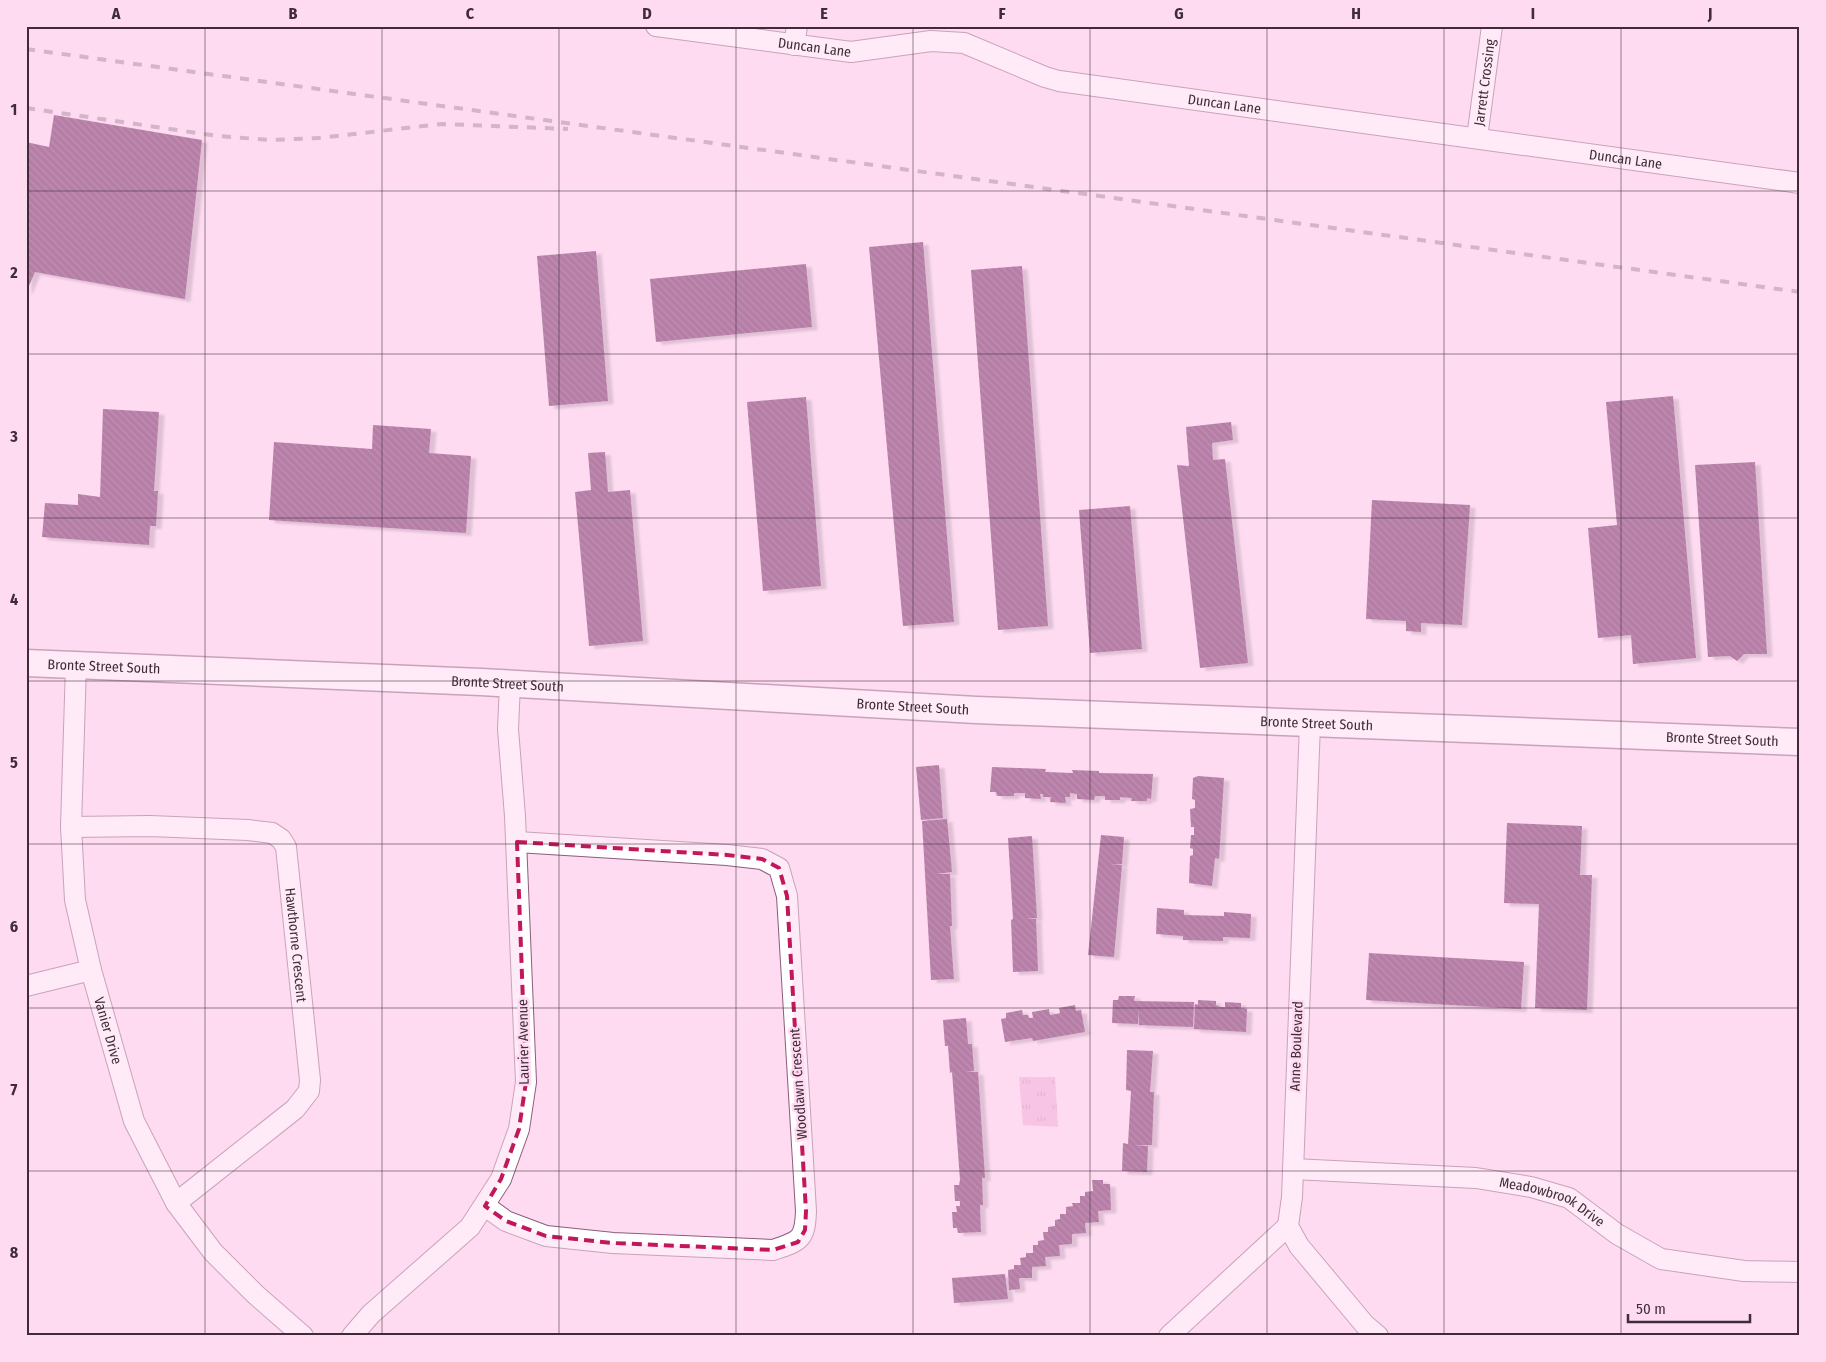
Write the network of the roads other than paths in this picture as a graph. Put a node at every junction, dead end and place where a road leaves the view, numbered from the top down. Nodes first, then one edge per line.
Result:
1 (656, 26) edge
2 (1492, 26) edge
3 (968, 35) edge
4 (795, 36) edge
5 (1477, 138) junction
6 (1800, 183) edge
7 (26, 663) edge
8 (76, 665) junction
9 (510, 684) junction
10 (1310, 724) junction
11 (1800, 742) edge
12 (70, 827) junction
13 (517, 842) junction
14 (91, 970) junction
15 (26, 986) edge
16 (1293, 1170) junction
17 (176, 1203) junction
18 (485, 1206) junction
19 (1288, 1226) junction
20 (1800, 1272) edge
21 (303, 1336) edge
22 (352, 1336) edge
23 (1169, 1336) edge
24 (1378, 1336) edge

1 - 4 street, Duncan Lane
2 - 5 street, Jarrett Crossing
3 - 4 street, Duncan Lane
3 - 5 street, Duncan Lane
5 - 6 street, Duncan Lane
7 - 8 main road, Bronte Street South
8 - 9 main road, Bronte Street South
8 - 12 street, Vanier Drive
9 - 10 main road, Bronte Street South
9 - 13 street, Laurier Avenue
10 - 11 main road, Bronte Street South
10 - 16 street, Anne Boulevard
12 - 14 street, Vanier Drive
12 - 17 street, Hawthorne Crescent
13 - 18 street, Laurier Avenue
13 - 18 street, Woodlawn Crescent
14 - 15 street
14 - 17 street, Vanier Drive
16 - 19 street, Anne Boulevard
16 - 20 street, Meadowbrook Drive
17 - 21 street, Vanier Drive
18 - 22 street, Laurier Avenue
19 - 23 street
19 - 24 street

